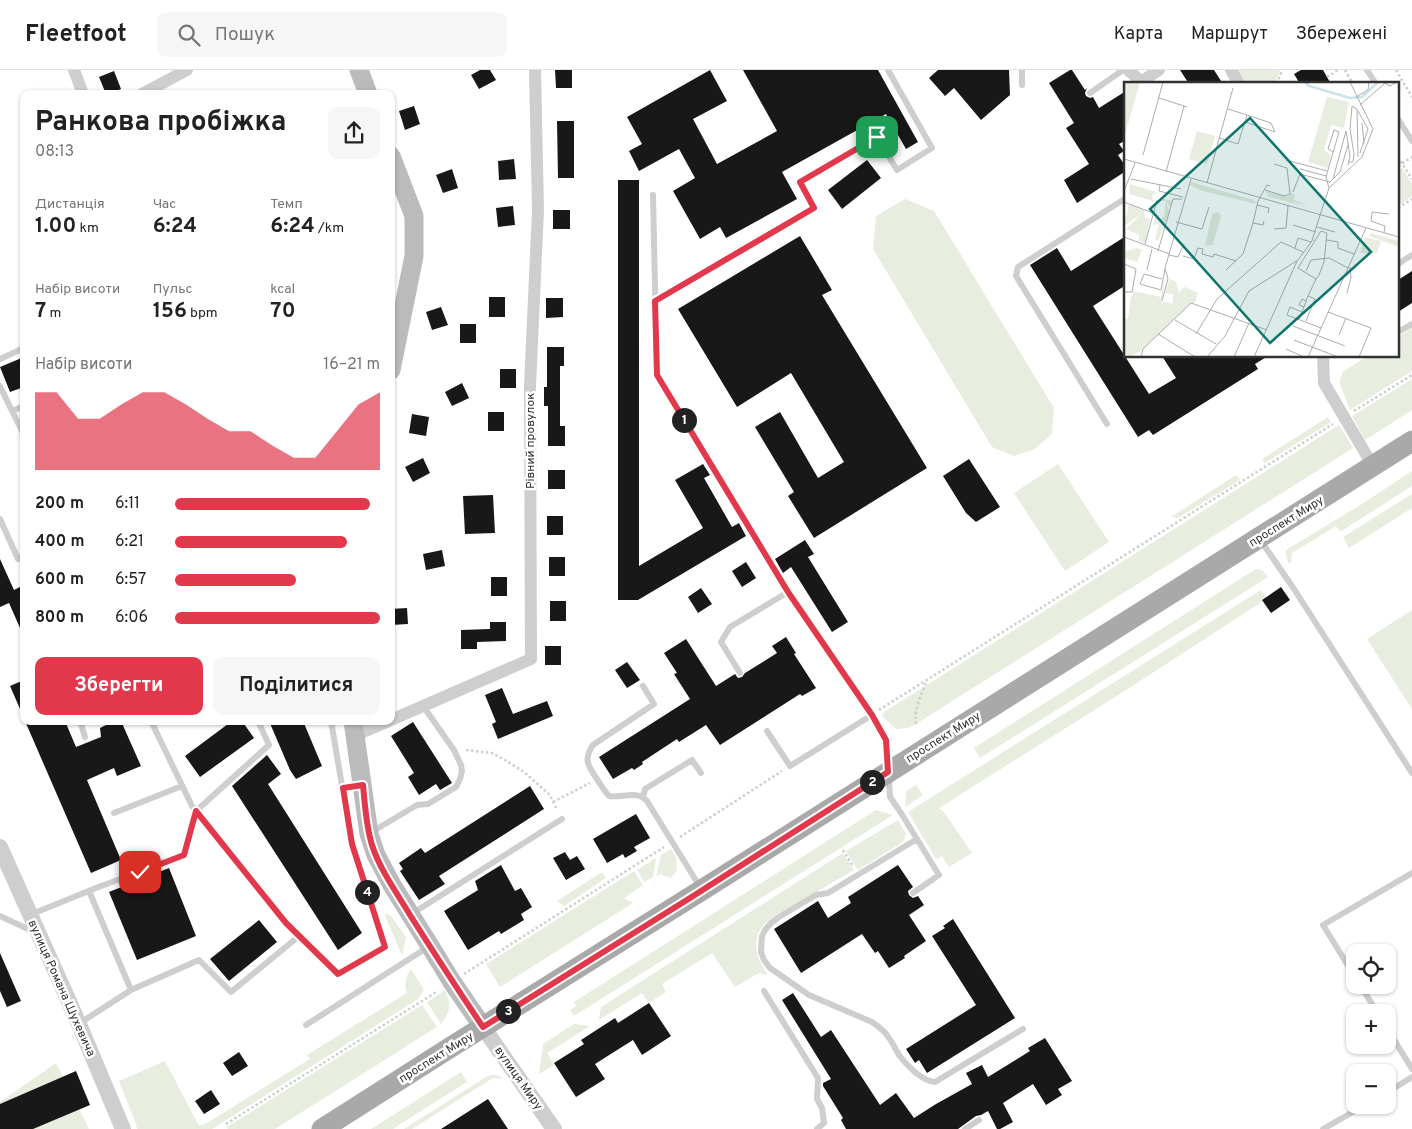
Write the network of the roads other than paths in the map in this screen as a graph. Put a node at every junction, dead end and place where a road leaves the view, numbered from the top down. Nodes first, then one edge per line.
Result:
1 (74, 70) edge
2 (187, 70) edge
3 (359, 70) edge
4 (535, 70) edge
5 (888, 70) edge
6 (1022, 70) edge
7 (1123, 70) edge
8 (1128, 70) edge
9 (1159, 70) edge
10 (1231, 70) edge
11 (1367, 70) edge
12 (1143, 82) edge
13 (1238, 82) edge
14 (1375, 82) edge
15 (1022, 85) dead end
16 (82, 90) edge
17 (150, 90) edge
18 (366, 90) edge
19 (1090, 92) dead end
20 (1400, 122) edge
21 (1412, 140) edge
22 (395, 166) edge
23 (653, 195) dead end
24 (1124, 199) edge
25 (1412, 255) edge
26 (1400, 263) edge
27 (655, 301) junction
28 (1412, 324) edge
29 (1400, 331) edge
30 (20, 350) edge
31 (395, 350) edge
32 (1322, 358) edge
33 (0, 359) edge
34 (0, 386) edge
35 (20, 408) edge
36 (12, 412) junction
37 (1107, 424) dead end
38 (20, 428) edge
39 (1412, 441) edge
40 (1373, 466) junction
41 (0, 519) edge
42 (1259, 538) junction
43 (20, 558) edge
44 (788, 592) junction
45 (740, 672) dead end
46 (643, 686) dead end
47 (423, 706) junction
48 (872, 715) junction
49 (395, 719) edge
50 (81, 725) edge
51 (153, 725) edge
52 (260, 725) edge
53 (332, 725) edge
54 (369, 725) edge
55 (354, 728) edge
56 (767, 731) dead end
57 (85, 737) dead end
58 (888, 772) junction
59 (701, 773) dead end
60 (1412, 773) edge
61 (363, 785) junction
62 (182, 786) junction
63 (343, 788) junction
64 (644, 797) junction
65 (196, 811) junction
66 (114, 812) dead end
67 (562, 819) dead end
68 (369, 834) junction
69 (917, 839) junction
70 (0, 847) edge
71 (1412, 873) edge
72 (702, 890) junction
73 (89, 891) junction
74 (913, 893) dead end
75 (410, 914) junction
76 (30, 915) junction
77 (0, 916) edge
78 (38, 934) junction
79 (299, 936) junction
80 (430, 946) junction
81 (1346, 962) edge
82 (131, 990) junction
83 (764, 991) dead end
84 (79, 1024) junction
85 (306, 1025) dead end
86 (483, 1027) junction
87 (1023, 1030) dead end
88 (1396, 1043) edge
89 (1412, 1069) edge
90 (1412, 1077) edge
91 (1396, 1087) edge
92 (1349, 1114) edge
93 (979, 1120) dead end
94 (123, 1129) edge
95 (322, 1129) edge
96 (554, 1129) edge
97 (816, 1129) edge
98 (965, 1129) edge
99 (1323, 1129) edge

1 - 16 street
2 - 17 street
3 - 18 main road
4 - 47 street, Рівний провулок
5 - 27 lane
6 - 15 lane
7 - 19 lane
8 - 12 street
9 - 12 street
10 - 13 street
11 - 14 lane
20 - 21 lane
22 - 31 main road
23 - 27 lane
24 - 37 lane
25 - 26 lane
27 - 44 lane
28 - 29 lane
30 - 33 lane
32 - 40 street
34 - 36 lane
35 - 36 lane
36 - 38 lane
39 - 40 main road, проспект Миру
40 - 42 main road, проспект Миру
41 - 43 lane
42 - 58 main road, проспект Миру
42 - 60 lane
44 - 45 lane
44 - 48 lane
46 - 64 lane
47 - 49 street, Рівний провулок
47 - 68 lane
48 - 56 lane
48 - 58 lane
50 - 57 lane
51 - 62 lane
52 - 65 lane
53 - 63 lane
54 - 55 street, Рівний провулок
55 - 61 main road
58 - 69 lane
58 - 72 main road, проспект Миру
59 - 64 lane
61 - 63 lane
61 - 68 main road
62 - 65 lane
62 - 66 lane
63 - 79 lane
64 - 72 lane
65 - 73 lane
65 - 79 lane
67 - 75 lane
68 - 75 main road
69 - 74 lane
69 - 87 lane
70 - 76 street, вулиця Романа Шухевича
71 - 81 lane
72 - 86 main road, проспект Миру
73 - 76 lane
73 - 82 lane
75 - 80 main road
76 - 78 street, вулиця Романа Шухевича
77 - 78 lane
78 - 84 street, вулиця Романа Шухевича
79 - 82 lane
80 - 85 lane
80 - 86 main road
82 - 84 lane
83 - 97 lane
84 - 94 street, вулиця Романа Шухевича
86 - 95 main road, проспект Миру
86 - 96 street, вулиця Миру
88 - 89 lane
90 - 91 lane
92 - 99 lane
93 - 98 lane

